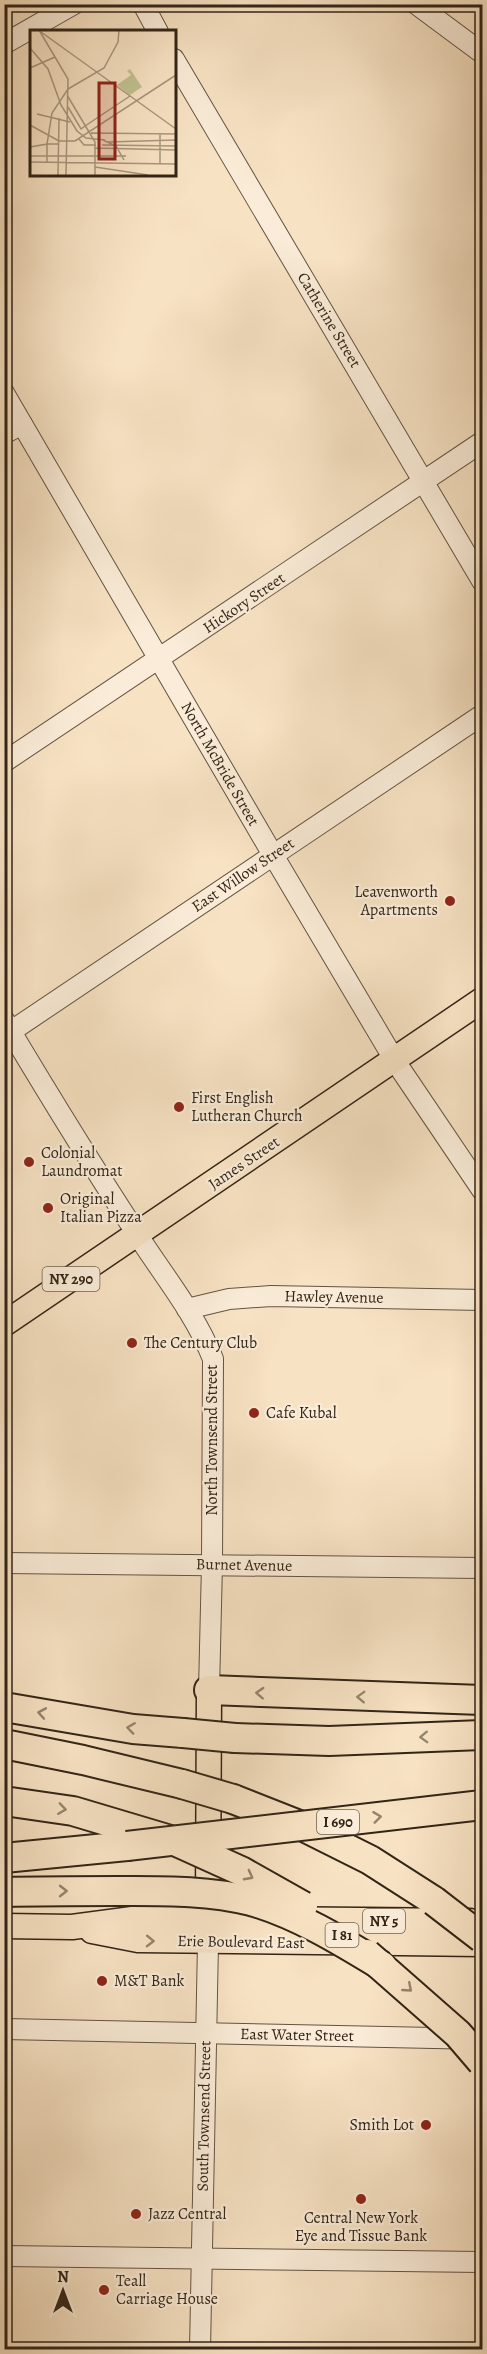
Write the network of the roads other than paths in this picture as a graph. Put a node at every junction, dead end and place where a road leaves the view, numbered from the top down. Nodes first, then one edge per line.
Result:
1 (74, 4) edge
2 (143, 4) edge
3 (417, 5) edge
4 (157, 30) edge
5 (4, 44) edge
6 (483, 52) edge
7 (176, 62) edge
8 (4, 393) edge
9 (22, 424) junction
10 (4, 434) edge
11 (483, 442) edge
12 (425, 481) junction
13 (483, 581) edge
14 (160, 659) junction
15 (483, 715) edge
16 (4, 762) edge
17 (273, 855) junction
18 (483, 1000) edge
19 (7, 1029) edge
20 (395, 1061) junction
21 (483, 1191) edge
22 (137, 1234) junction
23 (483, 1300) edge
24 (187, 1309) junction
25 (4, 1324) edge
26 (4, 1563) edge
27 (212, 1564) junction
28 (483, 1568) edge
29 (209, 1690) junction
30 (483, 1700) edge
31 (4, 1707) edge
32 (483, 1735) edge
33 (4, 1744) edge
34 (4, 1763) edge
35 (182, 1784) junction
36 (4, 1801) edge
37 (483, 1805) edge
38 (11, 1857) edge
39 (4, 1892) edge
40 (483, 1921) edge
41 (4, 1926) edge
42 (208, 1931) junction
43 (483, 1938) edge
44 (483, 1944) edge
45 (382, 1965) junction
46 (4, 2029) edge
47 (205, 2034) junction
48 (483, 2038) edge
49 (483, 2062) edge
50 (4, 2256) edge
51 (202, 2257) junction
52 (483, 2262) edge
53 (200, 2349) edge

1 - 5 street
2 - 4 street
3 - 6 street
7 - 12 street, Catherine Street
8 - 9 street, North McBride Street
9 - 10 street
9 - 14 street, North McBride Street
11 - 12 street, Hickory Street
12 - 13 street, Catherine Street
12 - 14 street, Hickory Street
14 - 16 street, Hickory Street
14 - 17 street, North McBride Street
15 - 17 street, East Willow Street
17 - 19 street, East Willow Street
17 - 20 street, North McBride Street
18 - 20 main road, James Street / NY 290
19 - 22 street, North Townsend Street
20 - 21 street, North McBride Street
20 - 22 main road, James Street / NY 290
22 - 24 street, North Townsend Street
22 - 25 main road, James Street / NY 290
23 - 24 street, Hawley Avenue
24 - 27 street, North Townsend Street
26 - 27 street, Burnet Avenue
27 - 28 street, Burnet Avenue
27 - 29 street, North Townsend Street
30 -> 29 highway
29 - 42 main road, North Townsend Street
32 -> 31 highway, bridge
33 - 35 highway
34 - 35 highway
35 - 43 highway, bridge
36 -> 45 highway, I 81, bridge
38 -> 37 highway, I 690, bridge
39 -> 45 highway, bridge
40 - 42 main road, Erie Boulevard East / NY 5
41 - 42 main road, Erie Boulevard East / NY 5
42 - 44 main road, Erie Boulevard East / NY 5
42 - 47 street, South Townsend Street
45 -> 49 highway, I 81, bridge
46 - 47 street, East Water Street
47 - 48 street, East Water Street
47 - 51 street, South Townsend Street
50 - 51 street
51 - 52 street
51 - 53 street, South Townsend Street

